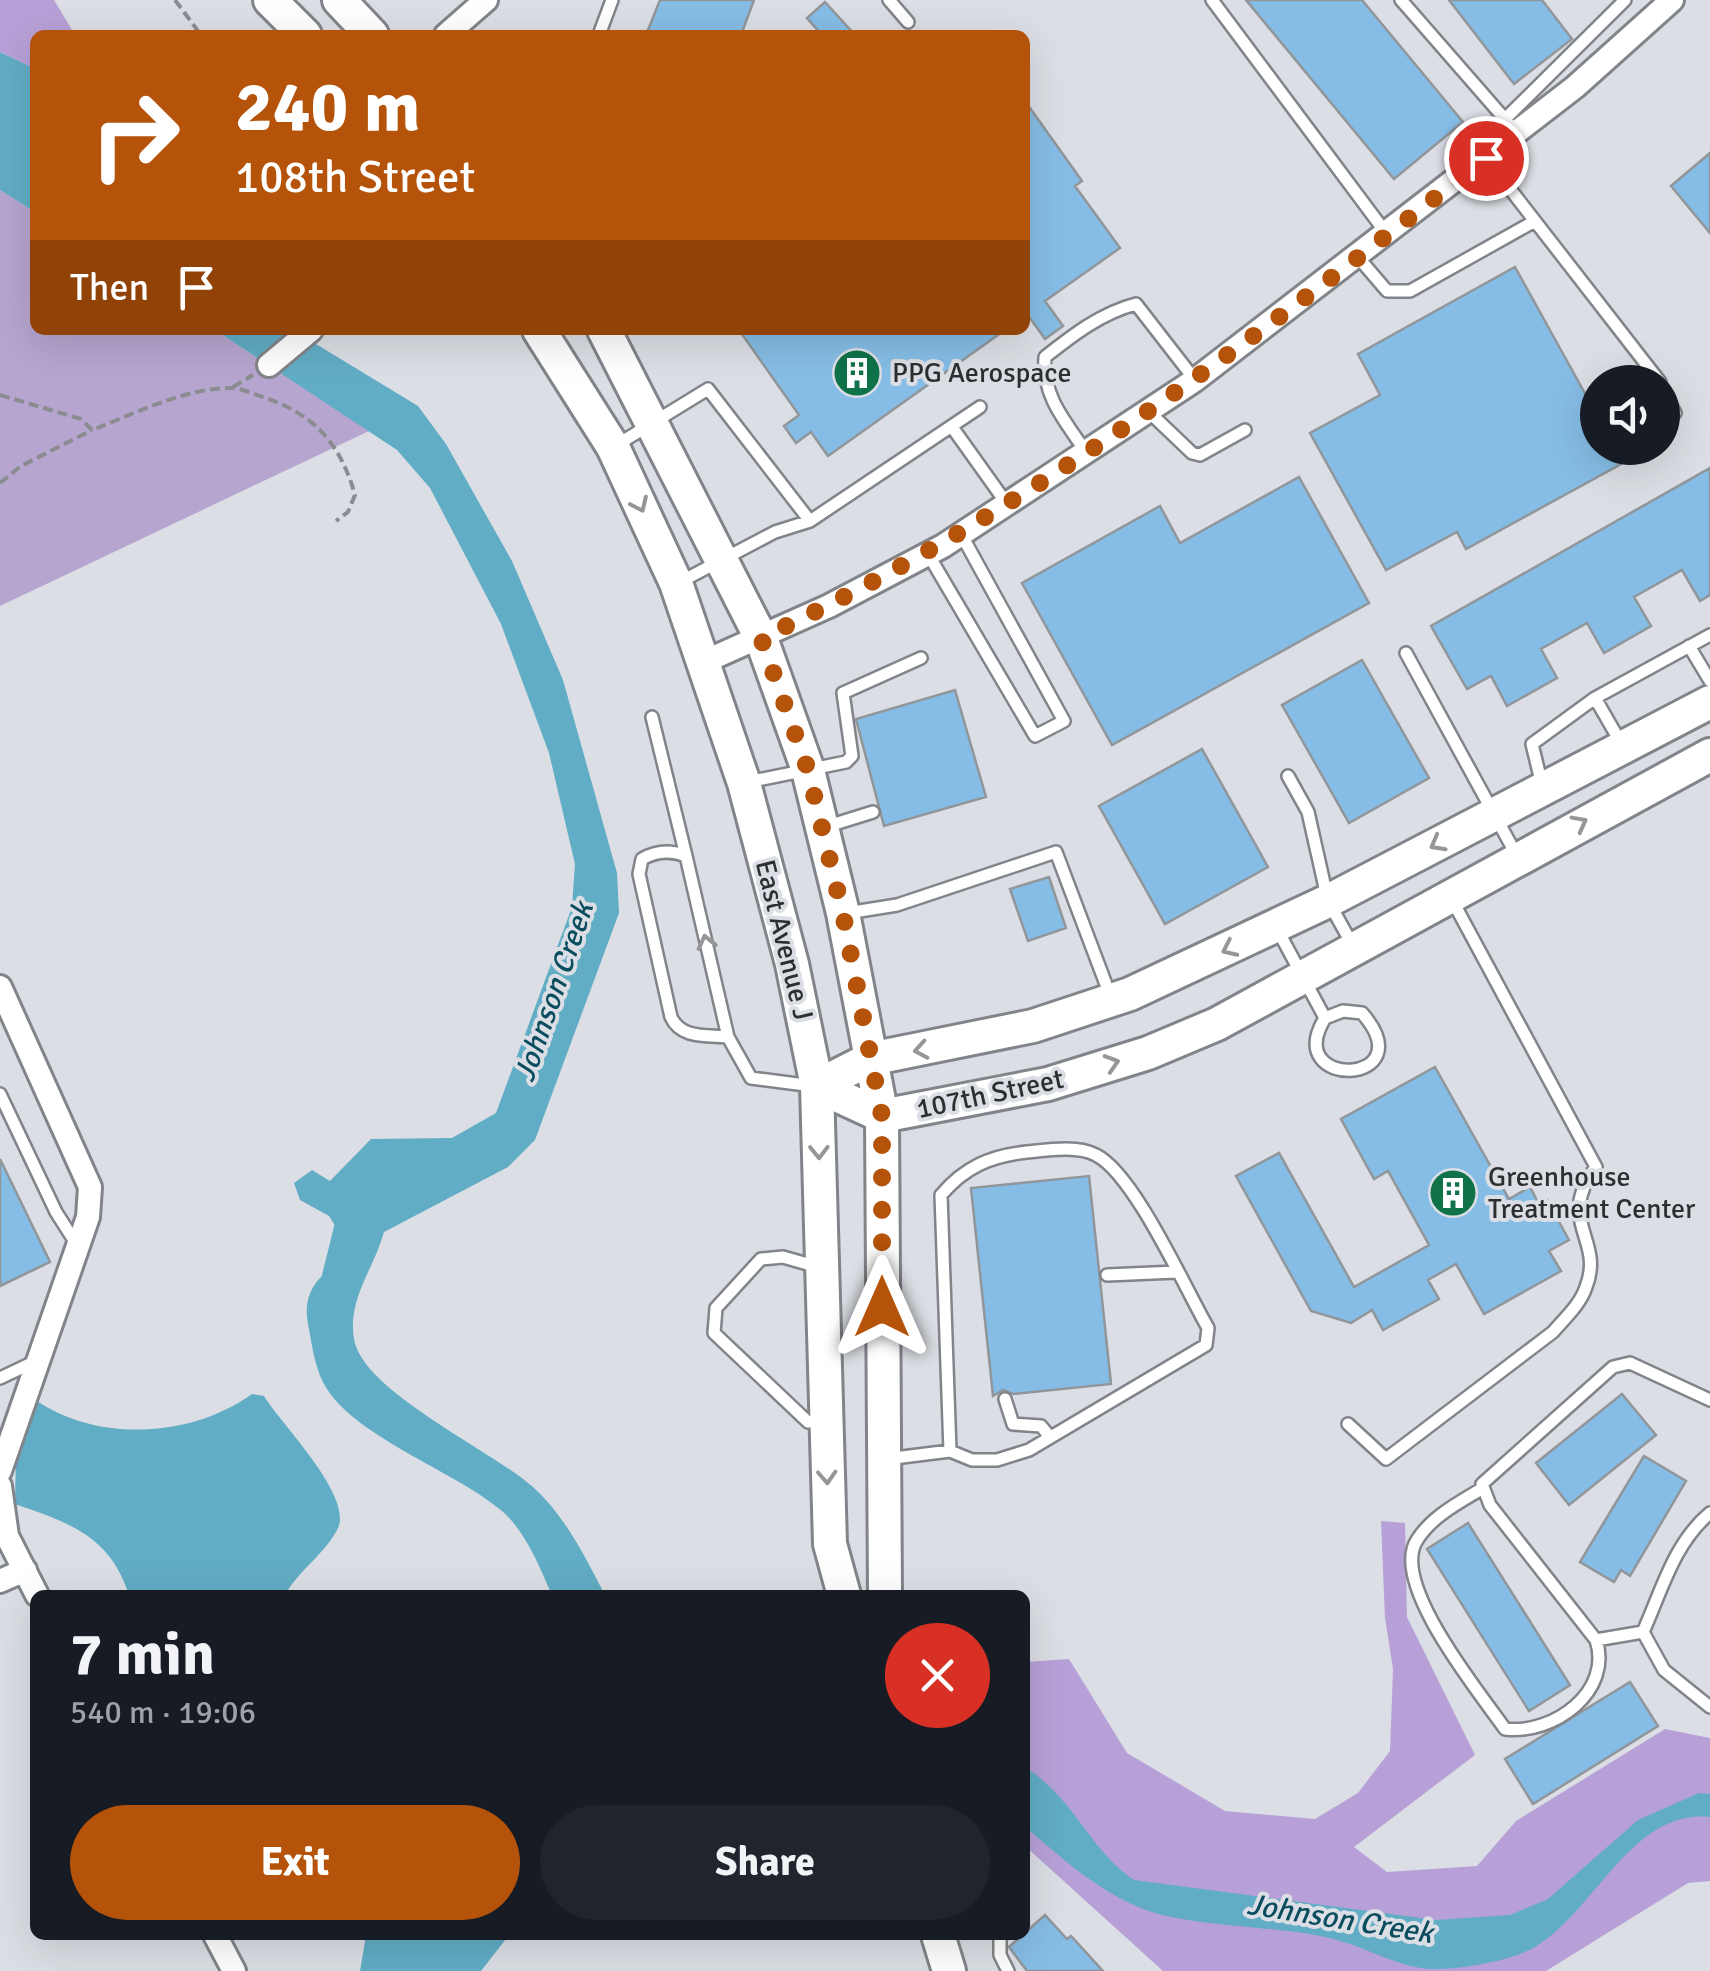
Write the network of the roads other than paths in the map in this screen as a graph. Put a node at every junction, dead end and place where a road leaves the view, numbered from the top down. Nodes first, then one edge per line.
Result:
1 (270, 0) edge
2 (339, 0) edge
3 (486, 0) edge
4 (612, 0) edge
5 (889, 0) edge
6 (1212, 0) edge
7 (1401, 0) edge
8 (1625, 0) edge
9 (1672, 0) edge
10 (908, 22) dead end
11 (299, 30) edge
12 (367, 30) edge
13 (452, 30) edge
14 (601, 30) edge
15 (1511, 126) junction
16 (1486, 158) junction
17 (1535, 220) junction
18 (1386, 234) junction
19 (1358, 256) junction
20 (305, 335) edge
21 (542, 335) edge
22 (607, 335) edge
23 (1646, 365) edge
24 (268, 366) dead end
25 (1195, 380) junction
26 (980, 408) dead end
27 (1148, 411) junction
28 (654, 422) junction
29 (952, 427) junction
30 (1244, 430) dead end
31 (613, 447) junction
32 (1086, 452) junction
33 (1007, 504) junction
34 (810, 521) junction
35 (962, 534) junction
36 (928, 554) junction
37 (722, 560) junction
38 (676, 584) junction
39 (1710, 635) edge
40 (761, 638) junction
41 (1690, 646) junction
42 (1406, 653) dead end
43 (921, 658) dead end
44 (706, 661) junction
45 (1710, 682) edge
46 (1595, 698) junction
47 (1710, 702) edge
48 (652, 717) dead end
49 (1623, 746) junction
50 (1710, 755) edge
51 (808, 770) junction
52 (1288, 776) dead end
53 (744, 783) junction
54 (1542, 789) junction
55 (873, 812) dead end
56 (1494, 813) junction
57 (821, 828) junction
58 (686, 856) junction
59 (1518, 856) junction
60 (1449, 894) junction
61 (1328, 902) junction
62 (843, 914) junction
63 (1276, 927) junction
64 (1354, 948) junction
65 (1302, 976) junction
66 (0, 987) edge
67 (1112, 999) junction
68 (1325, 1018) junction
69 (728, 1036) junction
70 (870, 1058) junction
71 (817, 1086) junction
72 (0, 1094) edge
73 (882, 1116) junction
74 (78, 1245) junction
75 (821, 1268) junction
76 (1176, 1272) junction
77 (1107, 1275) dead end
78 (36, 1361) junction
79 (0, 1378) edge
80 (1005, 1399) dead end
81 (1710, 1400) edge
82 (824, 1422) junction
83 (1348, 1424) dead end
84 (1050, 1438) junction
85 (950, 1451) junction
86 (882, 1459) junction
87 (0, 1471) edge
88 (0, 1486) edge
89 (1483, 1488) junction
90 (1710, 1512) edge
91 (24, 1570) junction
92 (0, 1582) edge
93 (35, 1590) edge
94 (843, 1590) edge
95 (885, 1590) edge
96 (1643, 1632) junction
97 (1596, 1640) junction
98 (1710, 1706) edge
99 (218, 1940) edge
100 (940, 1940) edge
101 (1000, 1940) edge
102 (234, 1971) edge
103 (949, 1971) edge
104 (1008, 1971) edge

1 - 11 street
2 - 12 street
3 - 13 street
4 - 14 lane
5 - 10 lane
6 - 18 lane
7 - 15 lane
8 - 15 lane
9 - 15 street
15 - 16 street
16 - 17 lane
16 - 18 street
17 - 19 lane
17 - 23 lane
18 - 19 street
19 - 25 street
20 - 24 street
21 - 31 street, East Avenue J
22 - 28 street, East Avenue J
25 - 27 street
25 - 32 lane
26 - 29 lane
27 - 30 lane
27 - 32 street
28 - 31 lane
28 - 34 lane
28 - 37 street, East Avenue J
29 - 33 lane
29 - 34 lane
31 -> 38 street, East Avenue J
32 - 33 street
33 - 35 street
34 - 37 lane
35 - 36 street
35 - 36 lane
36 - 40 street
37 - 38 lane
37 - 40 street, East Avenue J
38 - 44 street, East Avenue J
39 - 41 lane
40 - 44 street
40 - 51 street, East Avenue J
41 - 45 lane
41 - 46 lane
42 - 56 lane
43 - 51 lane
44 - 53 street, East Avenue J
46 - 49 lane
46 - 54 lane
47 - 49 street, 107th Street
48 - 58 lane
49 - 54 street, 107th Street
59 -> 50 street, 107th Street
51 - 53 lane
51 - 57 street, East Avenue J
52 - 61 lane
53 - 71 street, East Avenue J
54 - 56 street, 107th Street
55 - 57 lane
56 - 59 lane
56 -> 61 street, 107th Street
57 - 62 street, East Avenue J
69 -> 58 lane
58 - 69 lane
59 - 60 street, 107th Street
60 - 64 street, 107th Street
60 - 83 lane
61 - 63 street, 107th Street
61 - 64 lane
62 - 67 lane
62 - 70 street, East Avenue J
63 - 65 lane
63 -> 67 street, 107th Street
64 - 65 street, 107th Street
65 - 68 lane
73 -> 65 street, 107th Street
66 - 74 street
67 -> 70 street, 107th Street
68 - 68 lane
69 - 71 lane
70 - 71 street, 107th Street
70 - 73 street, East Avenue J
71 - 73 street, 107th Street
71 -> 75 street, East Avenue J
72 - 74 lane
73 - 86 street, East Avenue J
74 - 78 street
75 - 82 street, East Avenue J
75 - 82 lane
76 - 77 lane
76 - 84 lane
76 - 85 lane
78 - 79 lane
78 - 87 street
80 - 84 lane
81 - 89 lane
82 -> 94 street, East Avenue J
84 - 85 lane
85 - 86 lane
86 - 95 street, East Avenue J
88 - 91 street
89 - 97 lane
89 - 97 lane
90 - 96 lane
91 - 92 street
91 - 93 street
96 - 97 lane
96 - 98 lane
99 - 102 street
100 - 103 street
101 - 104 lane

